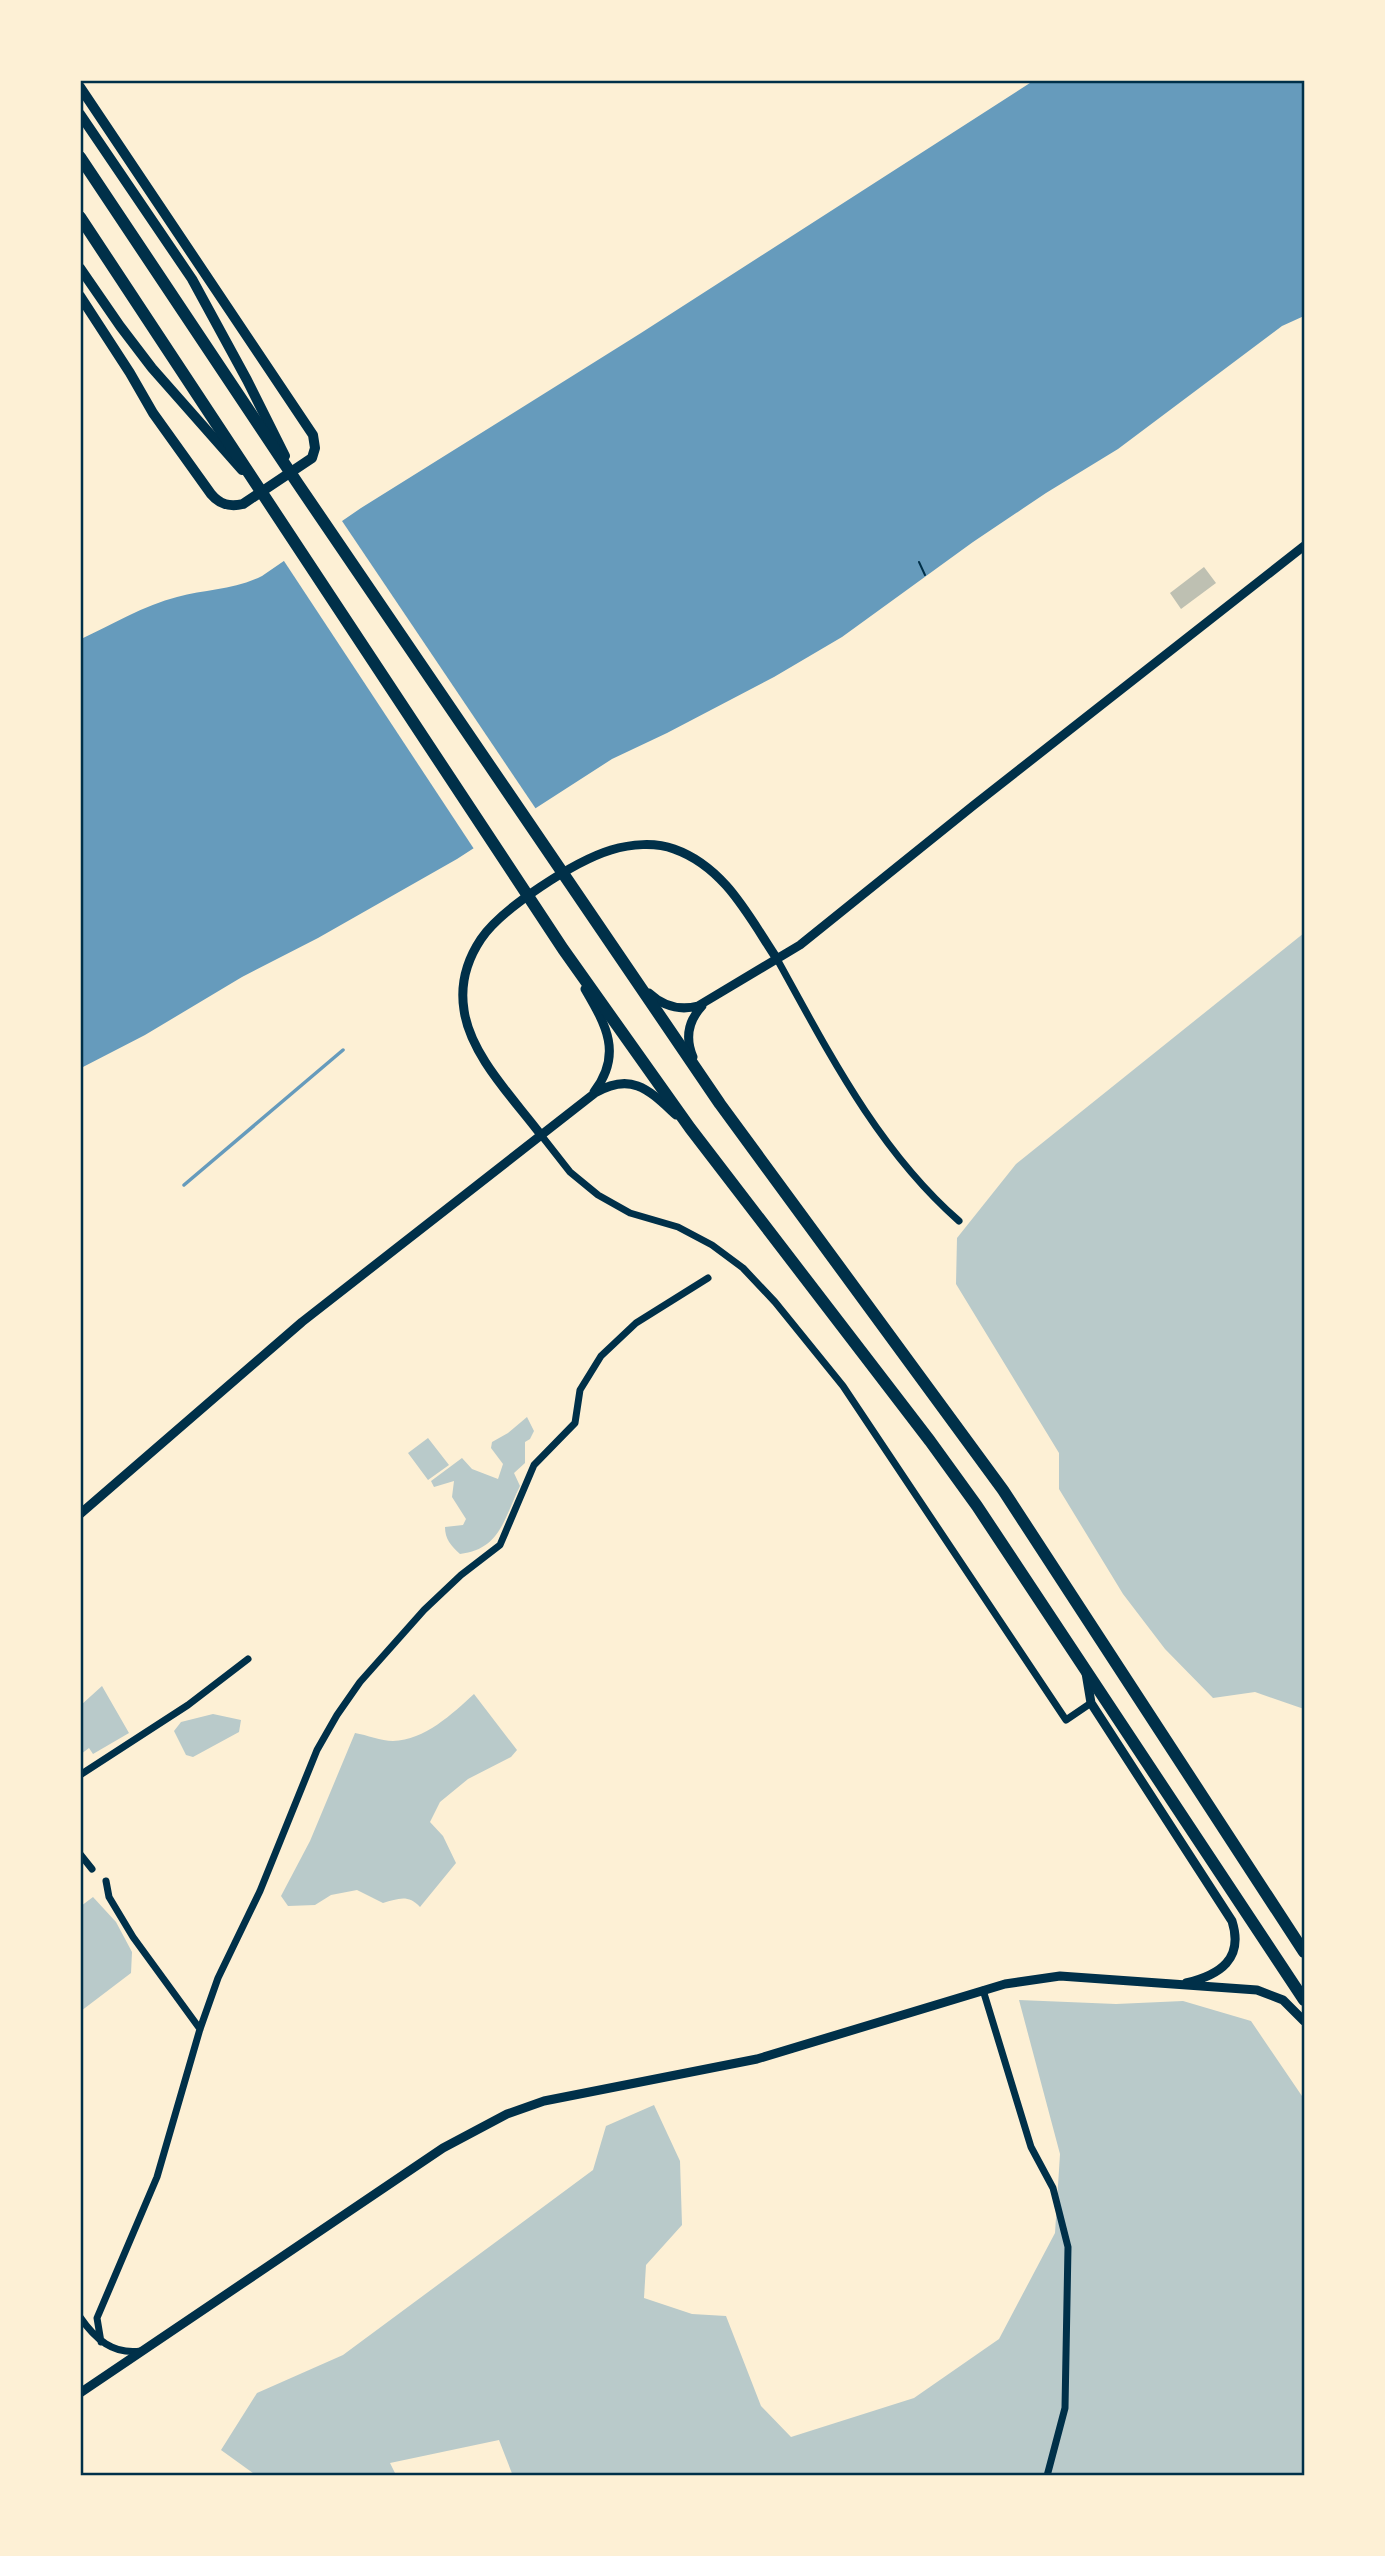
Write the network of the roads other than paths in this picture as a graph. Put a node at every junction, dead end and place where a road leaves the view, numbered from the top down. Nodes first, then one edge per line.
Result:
1 (80, 87) edge
2 (80, 114) edge
3 (80, 157) edge
4 (80, 217) edge
5 (80, 268) edge
6 (80, 296) edge
7 (298, 484) junction
8 (270, 502) junction
9 (1304, 546) edge
10 (598, 928) junction
11 (563, 949) junction
12 (777, 959) junction
13 (706, 1003) junction
14 (588, 1098) junction
15 (720, 1104) junction
16 (690, 1128) junction
17 (541, 1135) junction
18 (959, 1221) dead end
19 (708, 1278) dead end
20 (80, 1514) edge
21 (248, 1659) dead end
22 (1086, 1674) junction
23 (1091, 1703) junction
24 (80, 1775) edge
25 (80, 1854) edge
26 (92, 1869) dead end
27 (106, 1881) dead end
28 (1304, 1952) edge
29 (1178, 1985) junction
30 (984, 1990) junction
31 (1304, 2000) edge
32 (1304, 2021) edge
33 (200, 2029) junction
34 (80, 2317) edge
35 (101, 2342) junction
36 (142, 2351) junction
37 (80, 2393) edge
38 (1047, 2476) edge

1 - 6 main road
2 - 7 main road
3 - 7 highway
4 - 8 highway
5 - 8 main road
7 - 10 highway
8 - 11 highway
9 - 12 street
10 - 13 street
10 - 15 highway
11 - 14 street
11 - 16 highway
12 - 13 street
12 - 17 street
12 - 18 street
13 - 15 street
14 - 16 street
14 - 17 street
15 - 28 highway
16 - 22 highway
17 - 20 street
17 - 23 street
19 - 33 street
21 - 24 street
22 - 23 street
22 - 31 highway
23 - 29 street
25 - 26 street
27 - 33 street
29 - 30 street
29 - 32 street
30 - 36 street
30 - 38 street
33 - 35 street
34 - 35 street
35 - 36 street
36 - 37 street

